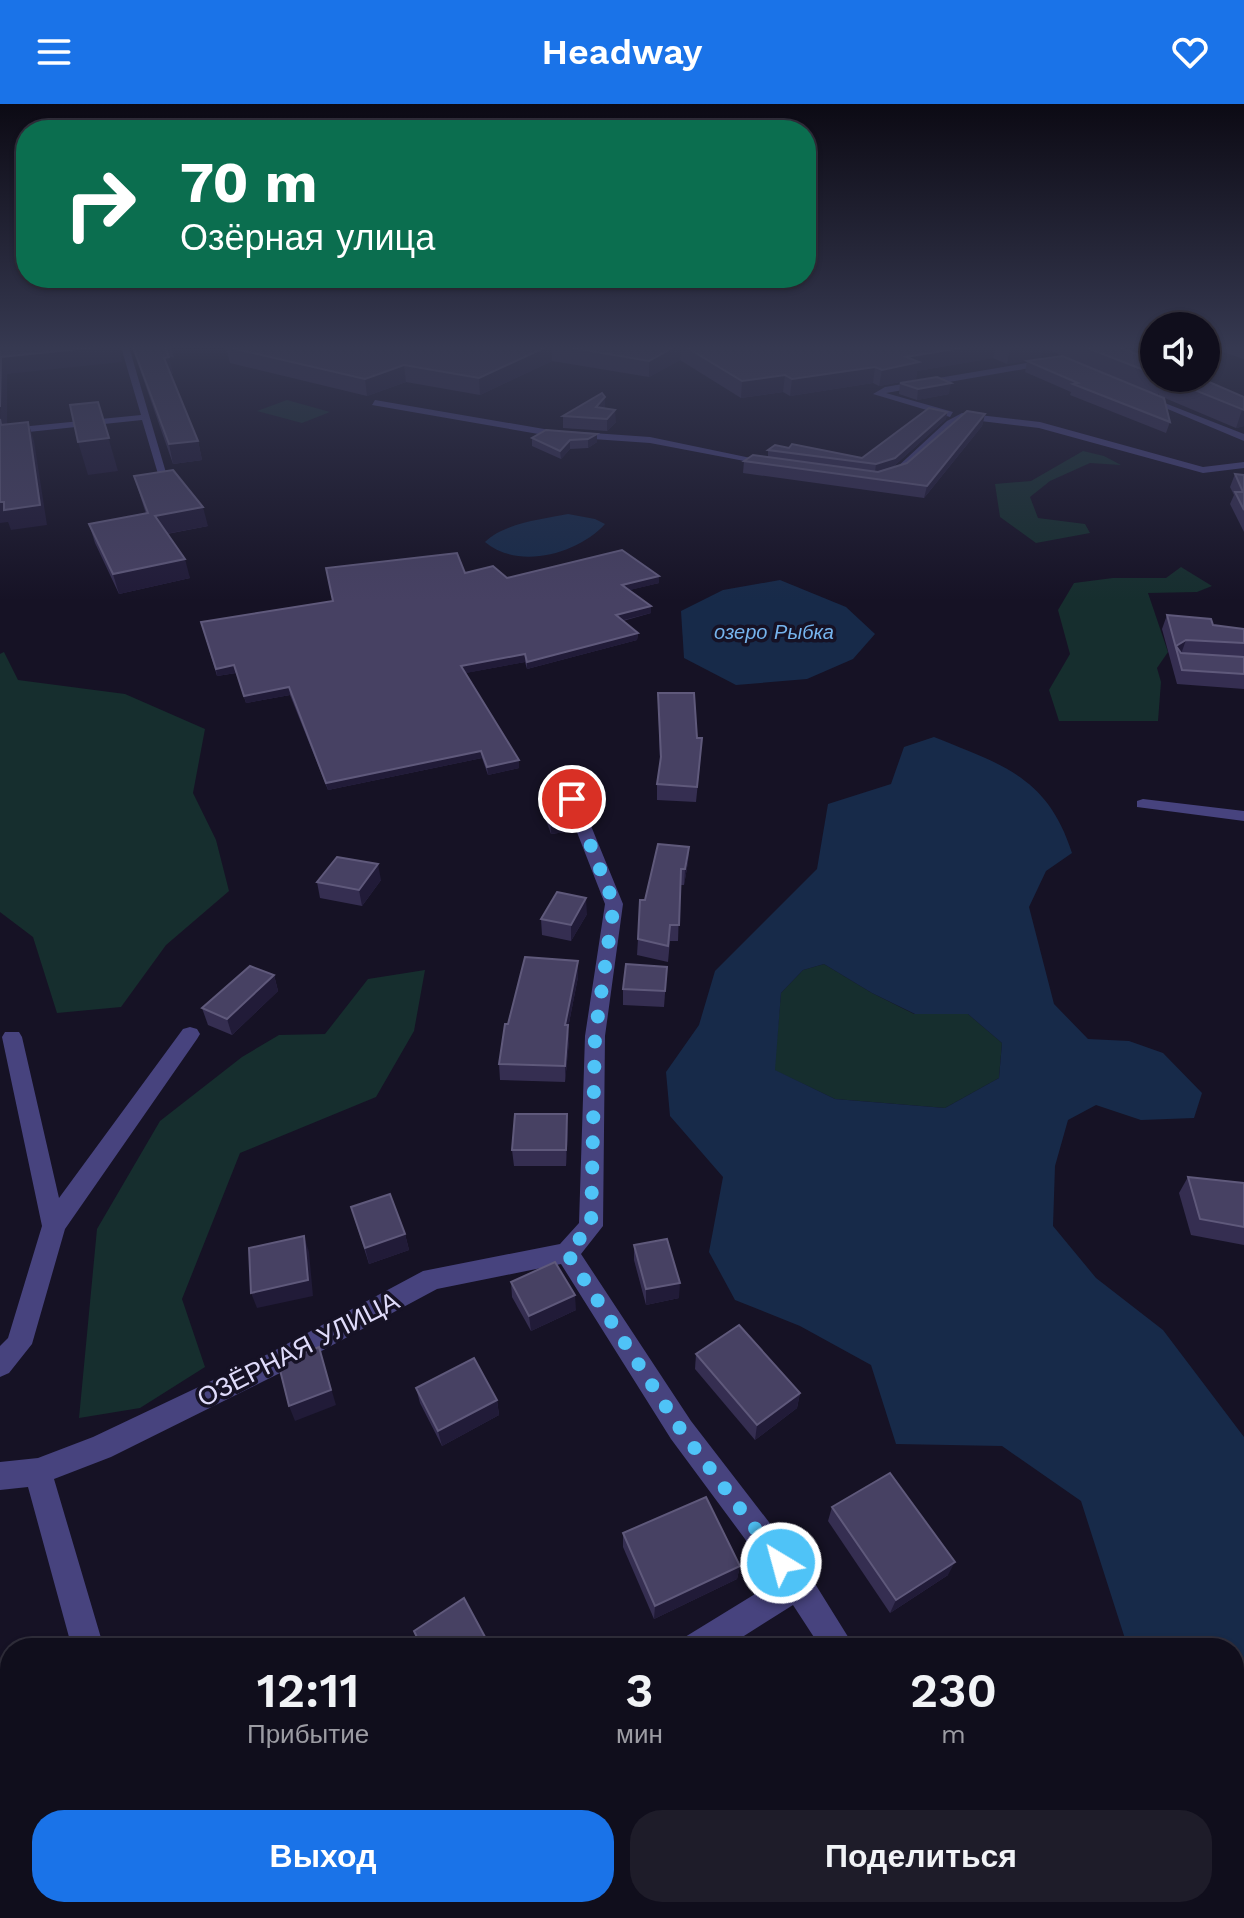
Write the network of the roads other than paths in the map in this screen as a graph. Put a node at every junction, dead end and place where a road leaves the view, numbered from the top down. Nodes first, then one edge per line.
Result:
1 (150, 432) edge
2 (542, 432) edge
3 (941, 432) edge
4 (1063, 432) edge
5 (779, 465) edge
6 (1244, 465) edge
7 (163, 474) edge
8 (875, 478) edge
9 (572, 799) dead end
10 (1143, 804) dead end
11 (1244, 816) edge
12 (190, 1034) dead end
13 (12, 1037) dead end
14 (54, 1226) junction
15 (567, 1253) junction
16 (0, 1365) edge
17 (38, 1472) junction
18 (0, 1476) edge
19 (798, 1585) junction
20 (85, 1638) edge
21 (712, 1638) edge
22 (832, 1638) edge

1 - 7 street
2 - 5 street
3 - 8 street
4 - 6 street
9 - 15 street
10 - 11 street
12 - 14 street
13 - 14 street
14 - 16 street
15 - 17 street, ОЗЁРНАЯ УЛИЦА
15 - 19 street
17 - 18 street, ОЗЁРНАЯ УЛИЦА
17 - 20 street
19 - 21 street
19 - 22 street

